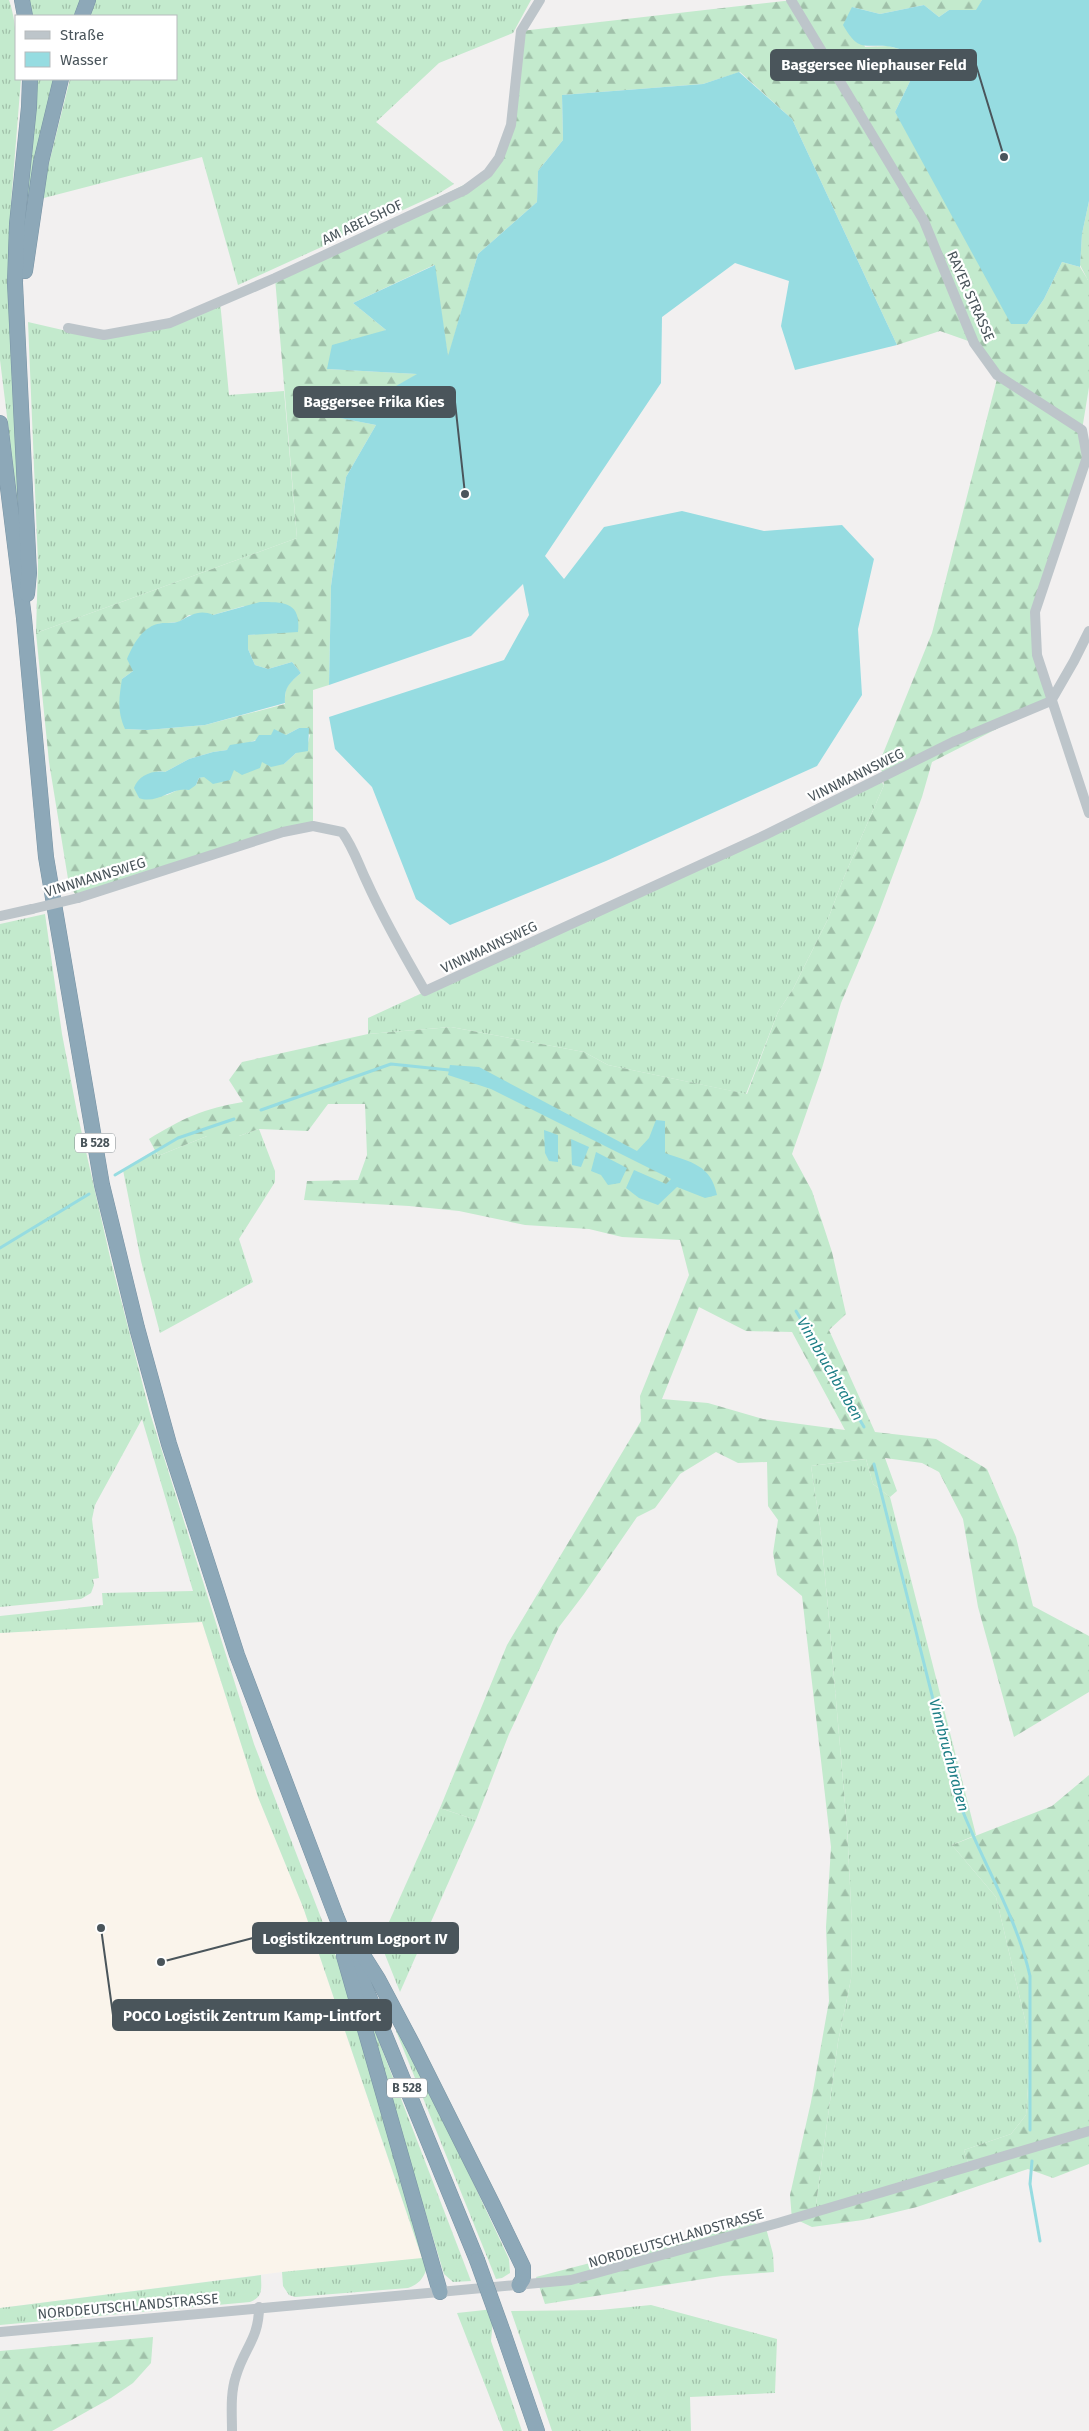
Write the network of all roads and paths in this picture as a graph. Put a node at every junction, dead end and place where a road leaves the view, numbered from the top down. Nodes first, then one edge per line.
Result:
1 (22, 0) edge
2 (88, 0) edge
3 (540, 0) edge
4 (791, 0) edge
5 (25, 15) edge
6 (82, 15) edge
7 (30, 80) edge
8 (62, 80) edge
9 (68, 328) dead end
10 (20, 360) junction
11 (0, 423) edge
12 (24, 618) junction
13 (1089, 631) edge
14 (1051, 701) junction
15 (1089, 813) edge
16 (0, 916) edge
17 (336, 1916) junction
18 (1089, 2131) edge
19 (519, 2285) junction
20 (440, 2292) junction
21 (259, 2307) junction
22 (0, 2332) edge
23 (232, 2431) edge
24 (537, 2431) edge

1 - 5 highway
2 - 6 highway
3 - 9 street, AM ABELSHOF
4 - 14 street, RAYER STRASSE
7 - 10 highway
8 - 10 highway
10 - 12 highway
11 - 12 highway
12 - 17 highway, B 528
13 - 14 street
14 - 15 street, RAYER STRASSE
14 - 16 street, VINNMANNSWEG, bridge
17 - 19 highway
17 - 20 highway
17 - 24 highway, B 528, bridge
18 - 19 street, NORDDEUTSCHLANDSTRASSE
19 - 20 street, NORDDEUTSCHLANDSTRASSE
20 - 21 street, NORDDEUTSCHLANDSTRASSE
21 - 22 street, NORDDEUTSCHLANDSTRASSE
21 - 23 street

